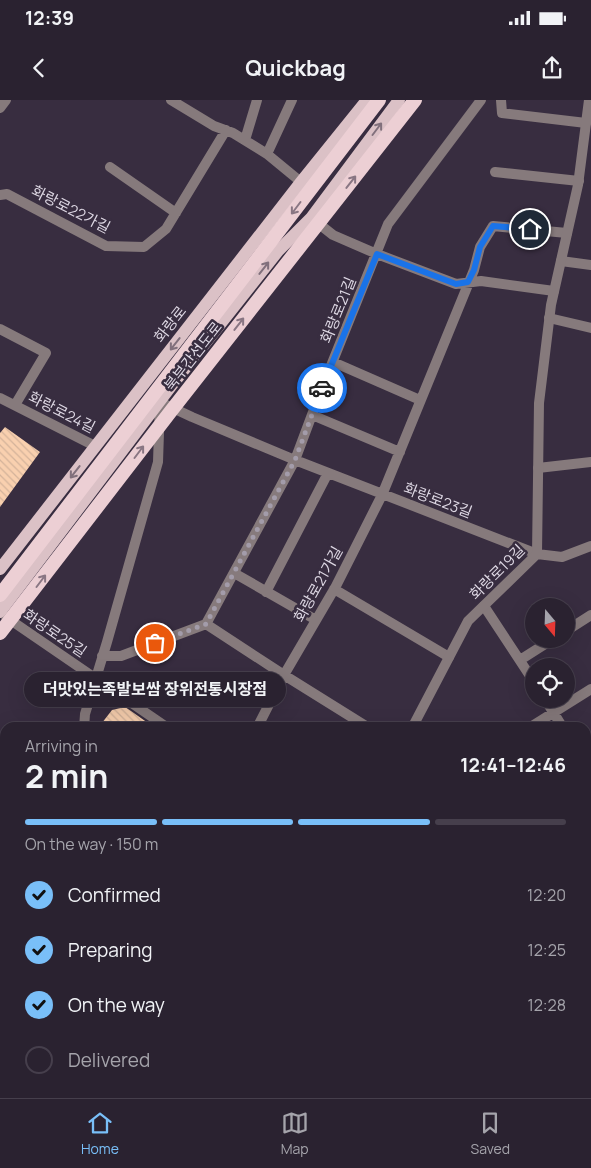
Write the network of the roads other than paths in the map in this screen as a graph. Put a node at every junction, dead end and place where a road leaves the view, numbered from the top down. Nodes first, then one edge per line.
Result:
1 (6, 100) edge
2 (171, 100) edge
3 (256, 100) edge
4 (292, 100) edge
5 (368, 100) edge
6 (379, 100) edge
7 (399, 100) edge
8 (415, 100) edge
9 (481, 100) edge
10 (501, 100) edge
11 (589, 100) edge
12 (0, 108) edge
13 (586, 123) junction
14 (226, 130) junction
15 (245, 140) junction
16 (267, 154) junction
17 (110, 168) dead end
18 (494, 172) dead end
19 (579, 181) junction
20 (301, 182) junction
21 (0, 195) edge
22 (176, 213) junction
23 (311, 218) junction
24 (567, 233) junction
25 (377, 254) junction
26 (561, 261) junction
27 (591, 265) edge
28 (468, 282) junction
29 (554, 291) junction
30 (549, 318) junction
31 (591, 328) edge
32 (0, 329) edge
33 (333, 362) junction
34 (0, 398) edge
35 (420, 400) junction
36 (160, 402) junction
37 (15, 405) junction
38 (312, 415) junction
39 (95, 446) junction
40 (400, 452) junction
41 (295, 460) junction
42 (591, 462) edge
43 (538, 468) junction
44 (328, 473) junction
45 (382, 495) junction
46 (591, 546) edge
47 (537, 554) junction
48 (0, 569) edge
49 (234, 573) junction
50 (334, 589) junction
51 (266, 592) junction
52 (0, 595) edge
53 (484, 606) junction
54 (0, 613) edge
55 (591, 615) edge
56 (316, 620) junction
57 (206, 624) junction
58 (575, 625) edge
59 (0, 633) edge
60 (539, 648) edge
61 (102, 656) junction
62 (449, 658) junction
63 (520, 660) junction
64 (525, 668) edge
65 (284, 675) junction
66 (95, 678) junction
67 (591, 689) edge
68 (551, 708) edge
69 (554, 712) junction
70 (84, 722) edge
71 (159, 722) edge
72 (260, 722) edge
73 (359, 722) edge
74 (415, 722) edge
75 (538, 722) edge
76 (560, 722) edge

1 - 12 street
2 - 14 street
3 - 15 street
4 - 16 street
5 - 20 main road, 화랑로
6 -> 52 highway, 북부간선도로, bridge
23 -> 7 main road
59 -> 8 highway, 북부간선도로, bridge
9 - 25 street, 화랑로21길
10 - 13 street
11 - 13 street, 화랑로19길
13 - 19 street, 화랑로19길
14 - 15 street
14 - 22 street, 화랑로22가길
15 - 16 street
16 - 20 street
17 - 22 street
18 - 19 street
19 - 24 street, 화랑로19길
20 -> 39 main road, 화랑로
21 - 22 street, 화랑로22가길
23 - 25 street
36 -> 23 main road
24 - 26 street, 화랑로19길
24 - 28 street, 화랑로21가길
25 - 28 street
25 - 33 street, 화랑로21길
26 - 27 street
26 - 29 street, 화랑로19길
28 - 29 street
28 - 35 street, 화랑로21가길
29 - 30 street, 화랑로19길
30 - 31 street
30 - 43 street, 화랑로19길
32 - 37 street, 화랑로24길
33 - 35 street
33 - 38 street, 화랑로21길
34 - 37 street, 화랑로24길
35 - 40 street, 화랑로21가길
36 - 41 street, 화랑로23길
36 - 54 main road
36 - 61 street
37 - 39 street, 화랑로24길
38 - 40 street
38 - 41 street, 화랑로21길
39 -> 48 main road, 화랑로
40 - 45 street, 화랑로21가길
41 - 44 street, 화랑로23길
41 - 49 street, 화랑로21길
42 - 43 street
43 - 47 street, 화랑로19길
44 - 45 street, 화랑로23길
44 - 51 street
45 - 47 street, 화랑로23길
45 - 50 street, 화랑로21가길
46 - 47 street, 화랑로23길
47 - 53 street, 화랑로19길
49 - 51 street
49 - 57 street, 화랑로21길
50 - 56 street, 화랑로21가길
50 - 62 street
51 - 56 street
53 - 62 street, 화랑로19길
53 - 63 street
54 - 66 street, 화랑로25길
55 - 58 street
56 - 65 street, 화랑로21가길
57 - 61 street
57 - 65 street
60 - 63 street
61 - 66 street
62 - 74 street, 화랑로19길
63 - 64 street
65 - 72 street, 화랑로21가길
65 - 73 street
66 - 70 street
66 - 71 street, 화랑로25길
67 - 69 street
68 - 69 street
69 - 75 street
69 - 76 street

